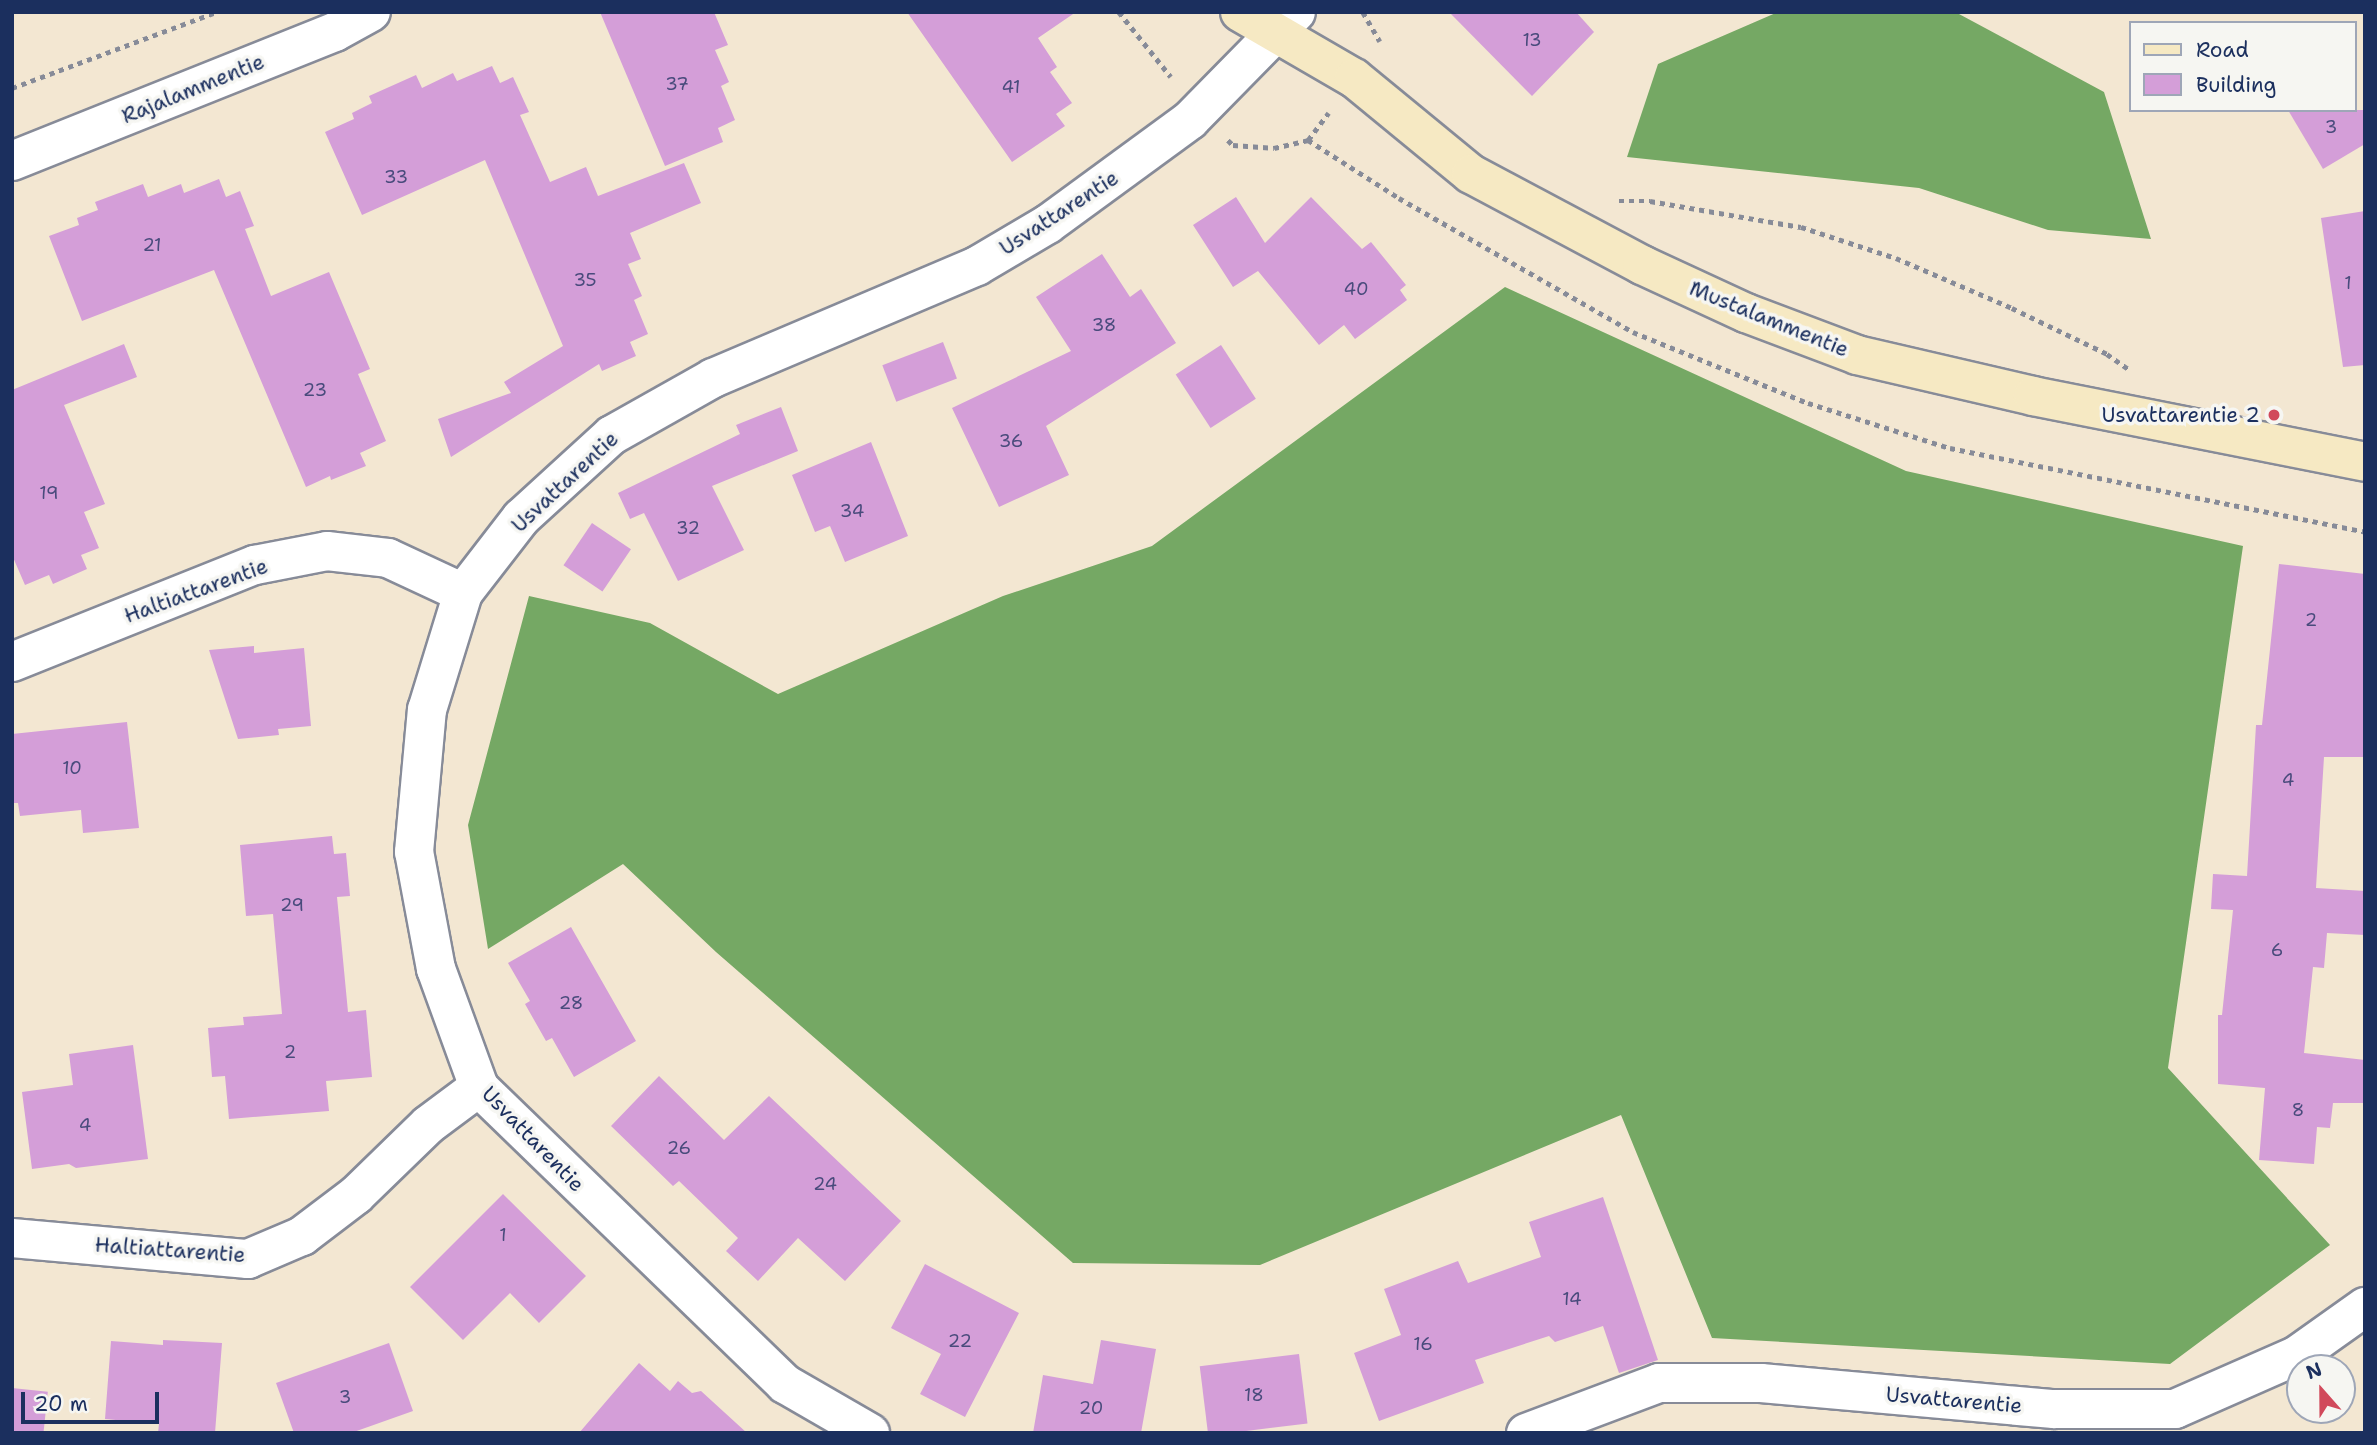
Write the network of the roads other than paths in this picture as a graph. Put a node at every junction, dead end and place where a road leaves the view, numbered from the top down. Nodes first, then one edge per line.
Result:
1 (371, 12) edge
2 (1240, 12) edge
3 (1286, 23) edge
4 (12, 161) edge
5 (2365, 462) edge
6 (463, 593) junction
7 (12, 662) edge
8 (479, 1087) junction
9 (12, 1238) edge
10 (2365, 1307) edge
11 (870, 1433) edge
12 (1526, 1433) edge

1 - 4 street, Rajalammentie
2 - 3 street, Mustalammentie
3 - 5 street, Mustalammentie
3 - 6 street, Usvattarentie
6 - 7 street, Haltiattarentie
6 - 8 street, Usvattarentie
8 - 9 street, Haltiattarentie
8 - 11 street, Usvattarentie
10 - 12 street, Usvattarentie

